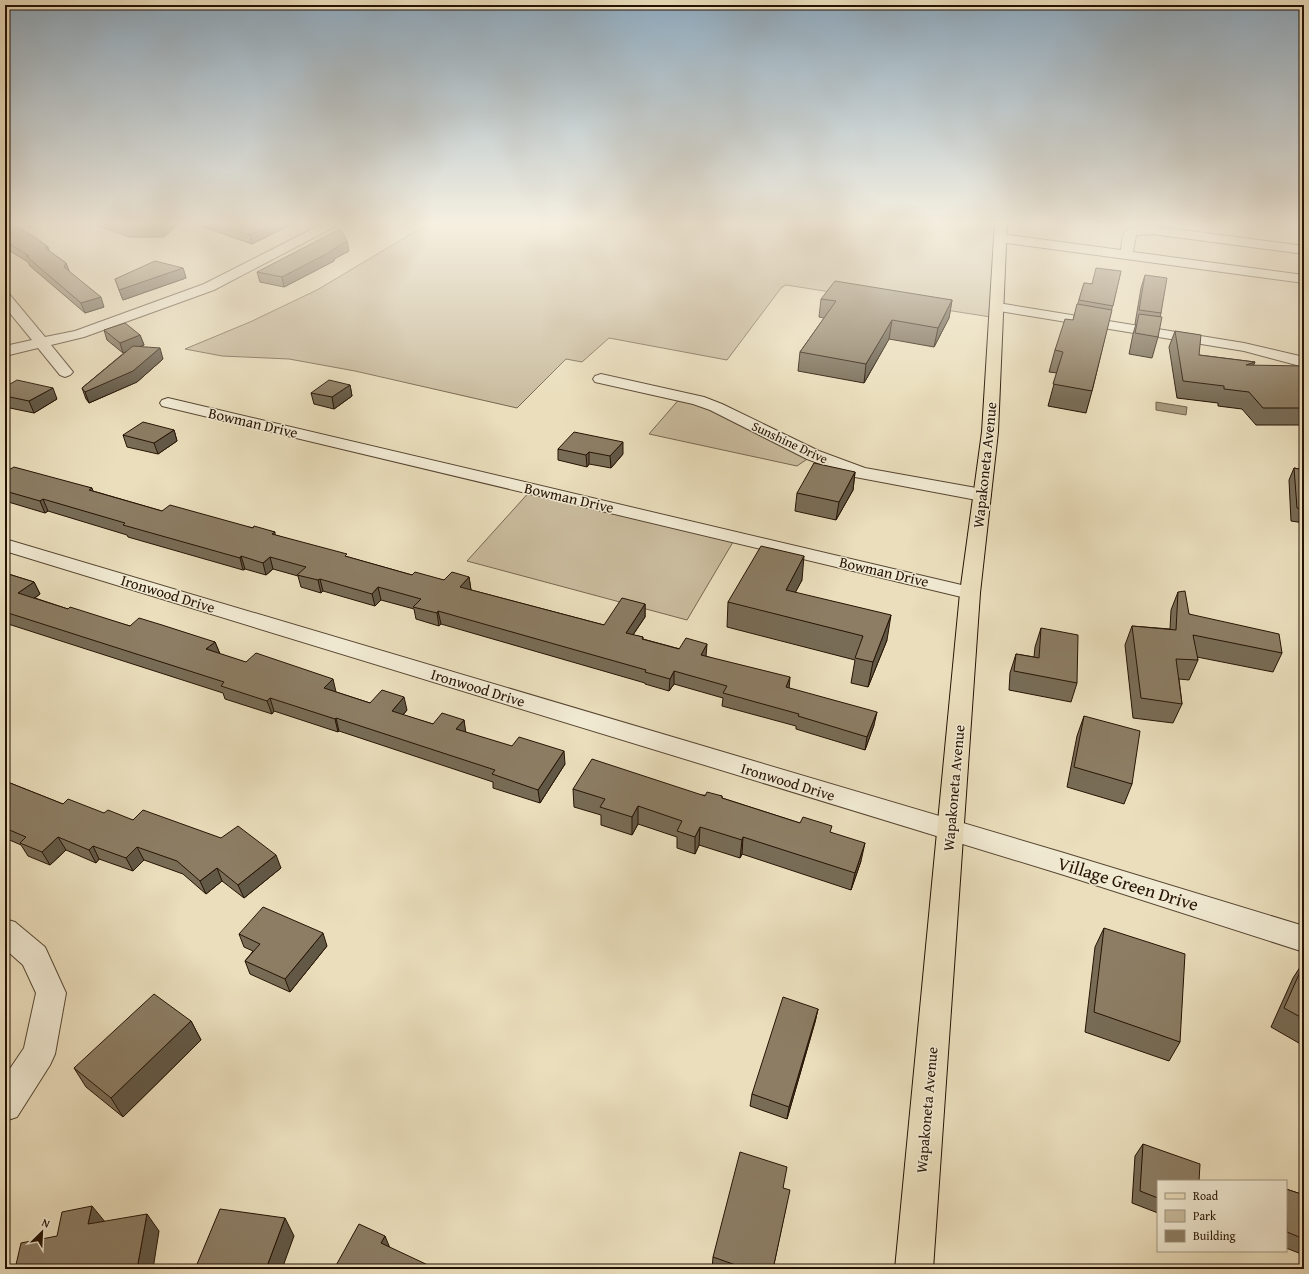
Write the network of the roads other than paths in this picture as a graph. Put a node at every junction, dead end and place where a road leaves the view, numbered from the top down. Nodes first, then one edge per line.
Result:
1 (220, 281) edge
2 (999, 281) edge
3 (5, 298) edge
4 (998, 307) junction
5 (42, 343) junction
6 (5, 351) edge
7 (1304, 362) edge
8 (65, 372) dead end
9 (601, 379) dead end
10 (168, 403) dead end
11 (982, 495) junction
12 (5, 545) edge
13 (970, 593) junction
14 (951, 831) junction
15 (5, 931) edge
16 (1304, 939) edge
17 (5, 1105) edge
18 (914, 1269) edge

1 - 5 street
2 - 4 main road, Wapakoneta Avenue
3 - 5 street
4 - 7 street
4 - 11 main road, Wapakoneta Avenue
5 - 6 street
5 - 8 street
9 - 11 street, Sunshine Drive
10 - 13 street, Bowman Drive
11 - 13 main road, Wapakoneta Avenue
12 - 14 street, Ironwood Drive
13 - 14 main road, Wapakoneta Avenue
14 - 16 street, Village Green Drive
14 - 18 main road, Wapakoneta Avenue
15 - 17 street

